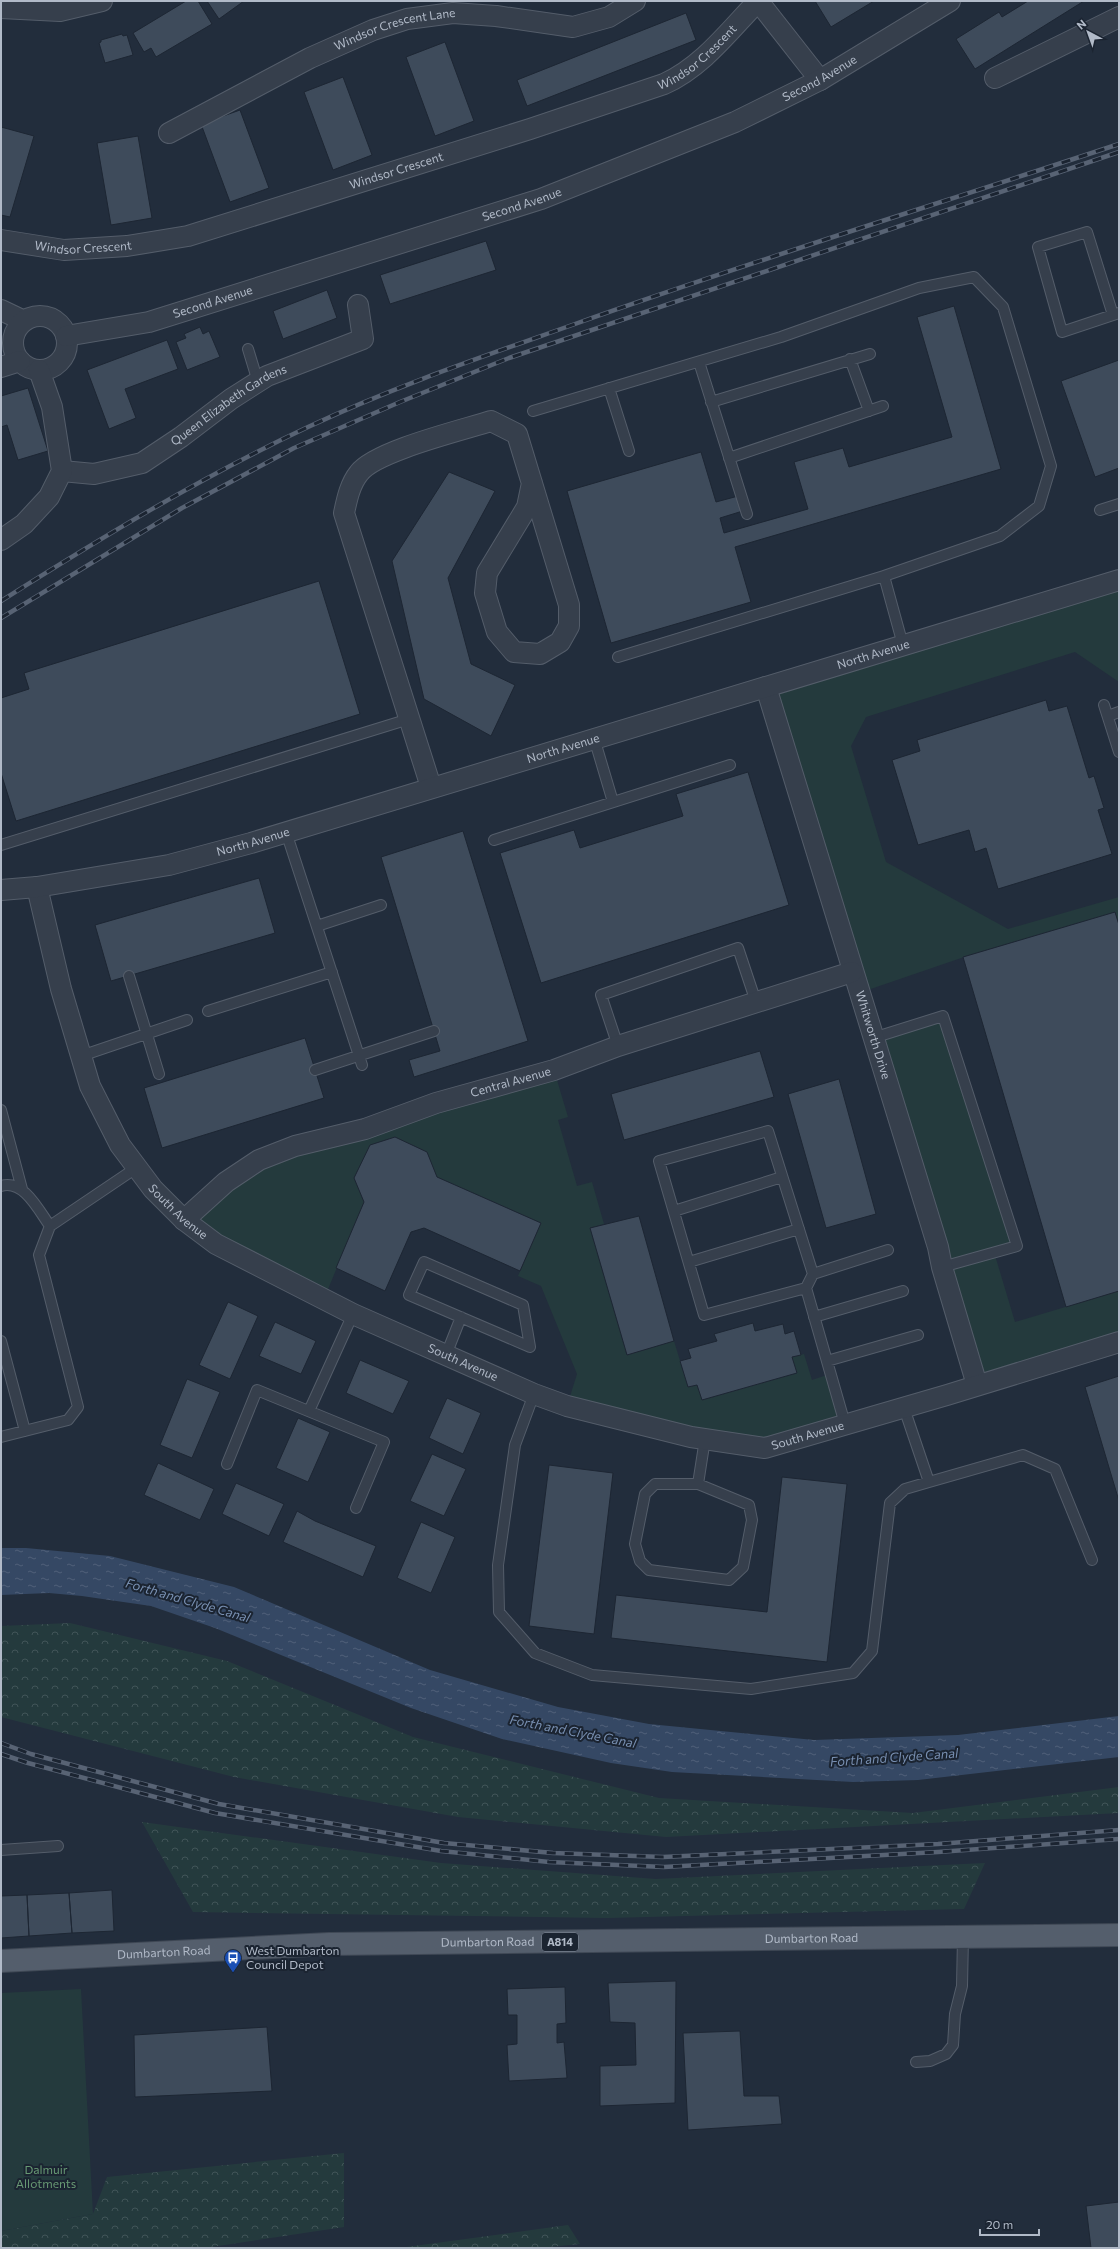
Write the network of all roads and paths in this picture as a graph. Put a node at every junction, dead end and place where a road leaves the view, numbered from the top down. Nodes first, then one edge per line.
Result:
1 (102, 1) edge
2 (635, 1) edge
3 (758, 1) edge
4 (950, 1) edge
5 (1, 8) edge
6 (1119, 16) edge
7 (994, 78) dead end
8 (820, 80) junction
9 (169, 133) dead end
10 (1, 240) edge
11 (358, 305) dead end
12 (1, 310) edge
13 (1116, 314) edge
14 (24, 321) junction
15 (66, 336) junction
16 (248, 349) dead end
17 (870, 354) dead end
18 (850, 360) junction
19 (20, 361) junction
20 (699, 362) junction
21 (1, 367) edge
22 (39, 370) junction
23 (258, 382) junction
24 (609, 388) junction
25 (711, 402) junction
26 (883, 406) dead end
27 (532, 411) dead end
28 (869, 411) junction
29 (629, 451) dead end
30 (729, 458) junction
31 (62, 471) junction
32 (532, 484) junction
33 (1119, 504) edge
34 (1100, 510) dead end
35 (747, 514) dead end
36 (1, 540) edge
37 (884, 576) junction
38 (1119, 580) edge
39 (903, 645) junction
40 (618, 657) dead end
41 (766, 687) junction
42 (1104, 705) dead end
43 (1119, 712) edge
44 (1108, 716) junction
45 (409, 719) junction
46 (594, 738) junction
47 (1119, 752) edge
48 (730, 764) dead end
49 (431, 787) junction
50 (613, 802) junction
51 (286, 832) junction
52 (494, 840) dead end
53 (1, 845) edge
54 (37, 887) junction
55 (1, 890) edge
56 (381, 905) dead end
57 (317, 926) junction
58 (332, 972) junction
59 (852, 972) junction
60 (129, 976) dead end
61 (756, 1002) junction
62 (208, 1011) dead end
63 (187, 1020) dead end
64 (434, 1031) dead end
65 (146, 1034) junction
66 (873, 1038) junction
67 (618, 1046) junction
68 (358, 1055) junction
69 (81, 1056) junction
70 (362, 1065) dead end
71 (315, 1070) dead end
72 (159, 1074) dead end
73 (1, 1110) edge
74 (136, 1168) junction
75 (782, 1177) junction
76 (1, 1186) edge
77 (22, 1189) junction
78 (674, 1211) junction
79 (184, 1220) junction
80 (50, 1226) junction
81 (799, 1229) junction
82 (888, 1250) dead end
83 (689, 1262) junction
84 (942, 1267) junction
85 (813, 1274) junction
86 (806, 1288) junction
87 (903, 1291) dead end
88 (353, 1314) junction
89 (461, 1317) junction
90 (814, 1317) junction
91 (918, 1336) dead end
92 (1, 1341) edge
93 (1119, 1342) edge
94 (446, 1355) junction
95 (827, 1361) junction
96 (977, 1385) junction
97 (534, 1394) junction
98 (904, 1408) junction
99 (309, 1411) junction
100 (844, 1424) junction
101 (25, 1431) junction
102 (1, 1436) edge
103 (705, 1439) junction
104 (227, 1464) dead end
105 (928, 1482) junction
106 (698, 1484) junction
107 (356, 1508) dead end
108 (1092, 1560) dead end
109 (58, 1846) dead end
110 (1, 1850) edge
111 (1119, 1935) edge
112 (963, 1937) junction
113 (1, 1961) edge
114 (916, 2062) dead end

1 - 5 street
2 - 9 street, Windsor Crescent Lane
3 - 8 street
3 - 10 street, Windsor Crescent
4 - 8 street, Second Avenue
6 - 7 street
8 - 15 street, Second Avenue
11 - 23 street, Queen Elizabeth Gardens
12 - 14 street
13 - 13 lane
14 - 15 street
14 - 19 street
15 - 22 street
16 - 23 lane
17 - 18 lane
18 - 25 lane
18 - 28 lane
19 - 21 street
19 - 22 street
20 - 24 lane
20 - 25 lane
20 - 37 lane
22 - 31 street
23 - 31 street, Queen Elizabeth Gardens
24 - 27 lane
24 - 29 lane
25 - 30 lane
26 - 28 lane
28 - 30 lane
30 - 35 lane
31 - 36 street
32 - 32 street
32 - 45 street
33 - 34 lane
37 - 39 lane
37 - 40 lane
38 - 39 street, North Avenue
39 - 41 street, North Avenue
41 - 46 street, North Avenue
41 - 59 street, Whitworth Drive
42 - 44 lane
43 - 44 lane
44 - 47 lane
45 - 49 street
45 - 53 lane
46 - 49 street, North Avenue
46 - 50 lane
48 - 50 lane
49 - 51 street, North Avenue
50 - 52 lane
51 - 54 street, North Avenue
51 - 57 lane
54 - 55 street, North Avenue
54 - 69 street, South Avenue
56 - 57 lane
57 - 58 lane
58 - 62 lane
58 - 68 lane
59 - 61 street, Central Avenue
59 - 66 street, Whitworth Drive
60 - 65 lane
61 - 67 street, Central Avenue
61 - 67 lane
63 - 65 lane
64 - 68 lane
65 - 69 lane
65 - 72 lane
66 - 84 street, Whitworth Drive
66 - 84 lane
67 - 79 street, Central Avenue
68 - 70 lane
68 - 71 lane
69 - 74 street, South Avenue
73 - 77 lane
74 - 79 street, South Avenue
74 - 80 lane
75 - 78 lane
75 - 78 lane
75 - 81 lane
76 - 77 lane
77 - 80 lane
78 - 83 lane
79 - 88 street, South Avenue
80 - 101 lane
81 - 83 lane
81 - 85 lane
82 - 85 lane
83 - 86 lane
84 - 96 street, Whitworth Drive
85 - 86 lane
86 - 90 lane
87 - 90 lane
88 - 94 street, South Avenue
88 - 99 lane
89 - 89 lane
89 - 94 lane
90 - 95 lane
91 - 95 lane
92 - 101 lane
93 - 96 street, South Avenue
94 - 97 street, South Avenue
95 - 100 lane
96 - 98 street, South Avenue
97 - 103 street, South Avenue
97 - 105 lane
98 - 100 street, South Avenue
98 - 105 lane
99 - 104 lane
99 - 107 lane
100 - 103 street, South Avenue
101 - 102 lane
103 - 106 lane
105 - 108 lane
106 - 106 lane
109 - 110 lane
111 - 112 main road, Dumbarton Road / A814
112 - 113 main road, Dumbarton Road / A814
112 - 114 lane

